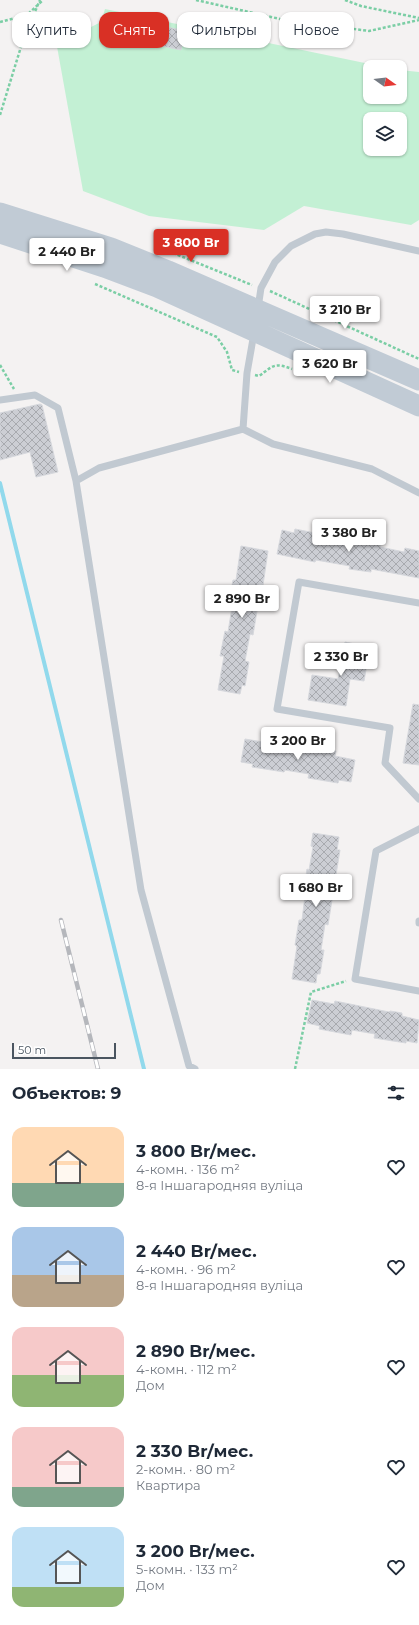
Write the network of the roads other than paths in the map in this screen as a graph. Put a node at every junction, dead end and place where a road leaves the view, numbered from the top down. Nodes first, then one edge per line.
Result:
1 (0, 213) edge
2 (0, 233) edge
3 (43, 236) junction
4 (419, 251) edge
5 (258, 310) junction
6 (254, 331) junction
7 (419, 380) edge
8 (0, 400) edge
9 (419, 406) edge
10 (244, 429) junction
11 (76, 481) junction
12 (419, 493) edge
13 (419, 603) edge
14 (419, 799) edge
15 (419, 829) edge
16 (419, 991) edge
17 (191, 1068) edge

1 - 3 main road
2 - 3 main road
3 - 5 main road
3 - 6 main road
4 - 5 lane
5 - 6 main road
5 - 7 main road
6 - 9 main road
6 - 10 lane
8 - 11 lane
10 - 11 lane
10 - 12 lane
11 - 17 lane
13 - 14 lane
15 - 16 lane

